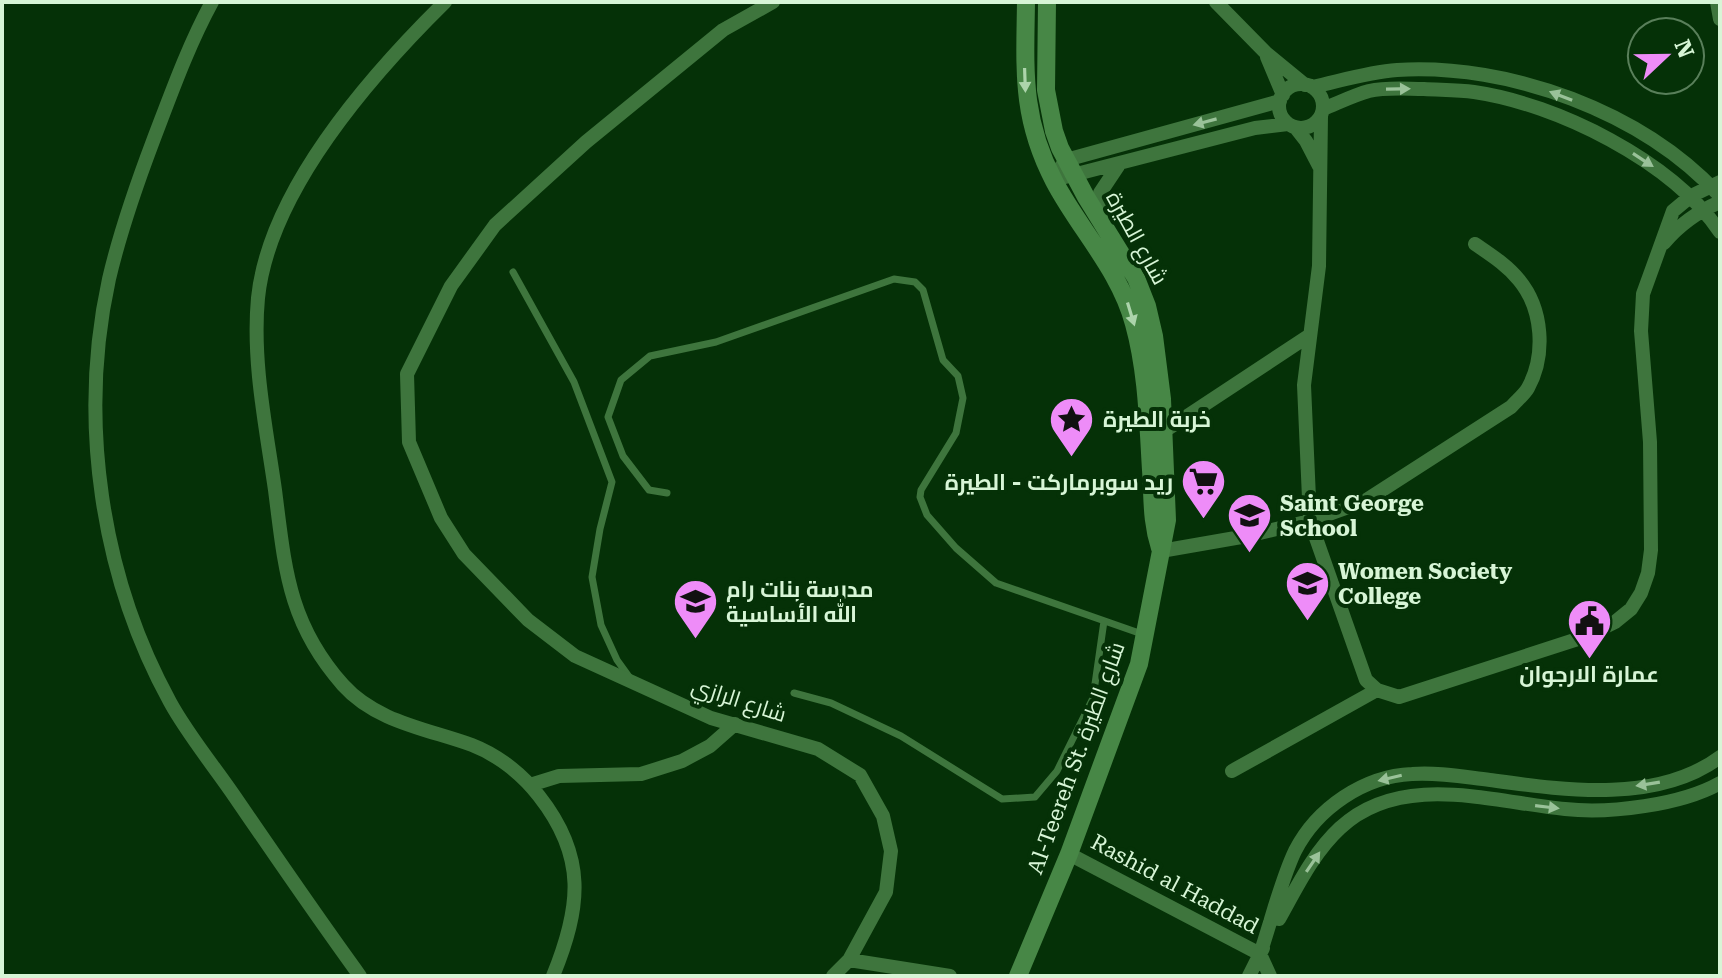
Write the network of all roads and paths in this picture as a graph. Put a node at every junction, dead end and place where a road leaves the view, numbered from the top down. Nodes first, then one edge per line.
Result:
1 (212, 2) edge
2 (445, 2) edge
3 (773, 2) edge
4 (1026, 2) edge
5 (1047, 2) edge
6 (1216, 2) edge
7 (1717, 2) edge
8 (1720, 19) edge
9 (1266, 53) junction
10 (1309, 86) junction
11 (1282, 98) junction
12 (1322, 112) junction
13 (1292, 126) junction
14 (1119, 165) junction
15 (1071, 168) junction
16 (1322, 173) junction
17 (1053, 178) junction
18 (1718, 192) edge
19 (1691, 196) junction
20 (1703, 210) junction
21 (1099, 216) junction
22 (1720, 232) edge
23 (1475, 244) dead end
24 (1661, 246) junction
25 (513, 272) dead end
26 (1310, 335) junction
27 (1163, 432) junction
28 (667, 493) dead end
29 (1310, 521) junction
30 (1161, 551) junction
31 (1104, 621) junction
32 (1144, 635) junction
33 (634, 683) junction
34 (1377, 690) junction
35 (794, 693) dead end
36 (735, 724) junction
37 (1720, 757) edge
38 (1232, 771) dead end
39 (1720, 783) edge
40 (530, 785) junction
41 (1069, 854) junction
42 (1260, 954) junction
43 (849, 960) junction
44 (360, 976) edge
45 (553, 976) edge
46 (833, 976) edge
47 (950, 976) edge
48 (1018, 976) edge
49 (1249, 976) edge
50 (1270, 976) edge

1 - 44 street
2 - 40 street
3 - 33 street, شارع الرازي
4 -> 17 main road, شارع الطيرة
5 - 15 main road, شارع الطيرة
6 - 9 street
7 - 8 street
9 - 10 street
9 - 11 street
10 - 11 street
10 - 12 street
18 -> 10 street
11 - 13 street
11 -> 15 street
12 - 13 street
12 - 16 street
12 -> 19 street
13 - 14 street
13 - 16 street
14 - 15 street
14 - 21 street
15 - 17 street
15 - 21 main road, شارع الطيرة
16 - 26 street
17 -> 30 main road, شارع الطيرة
18 - 19 street
18 - 20 street
19 - 20 street
19 - 24 street
20 - 22 street
20 - 24 street
21 - 27 main road, شارع الطيرة
23 - 29 street
24 - 34 street
25 - 33 lane
26 - 27 street
26 - 29 street
27 - 30 main road, شارع الطيرة
28 - 31 lane
29 - 30 street
29 - 34 street
30 - 32 main road, Al-Teereh St. شارع الطيرة
31 - 32 lane
31 - 35 lane
32 - 41 main road, Al-Teereh St. شارع الطيرة
33 - 36 street, شارع الرازي
34 - 38 street
36 - 40 street
36 - 43 street, شارع الرازي
37 -> 42 street
42 -> 39 street
40 - 45 street
41 - 42 street, Rashid al Haddad
41 - 48 main road, Al-Teereh St. شارع الطيرة
42 - 49 street
42 - 50 street
43 - 46 street, شارع الرازي
43 - 47 street

